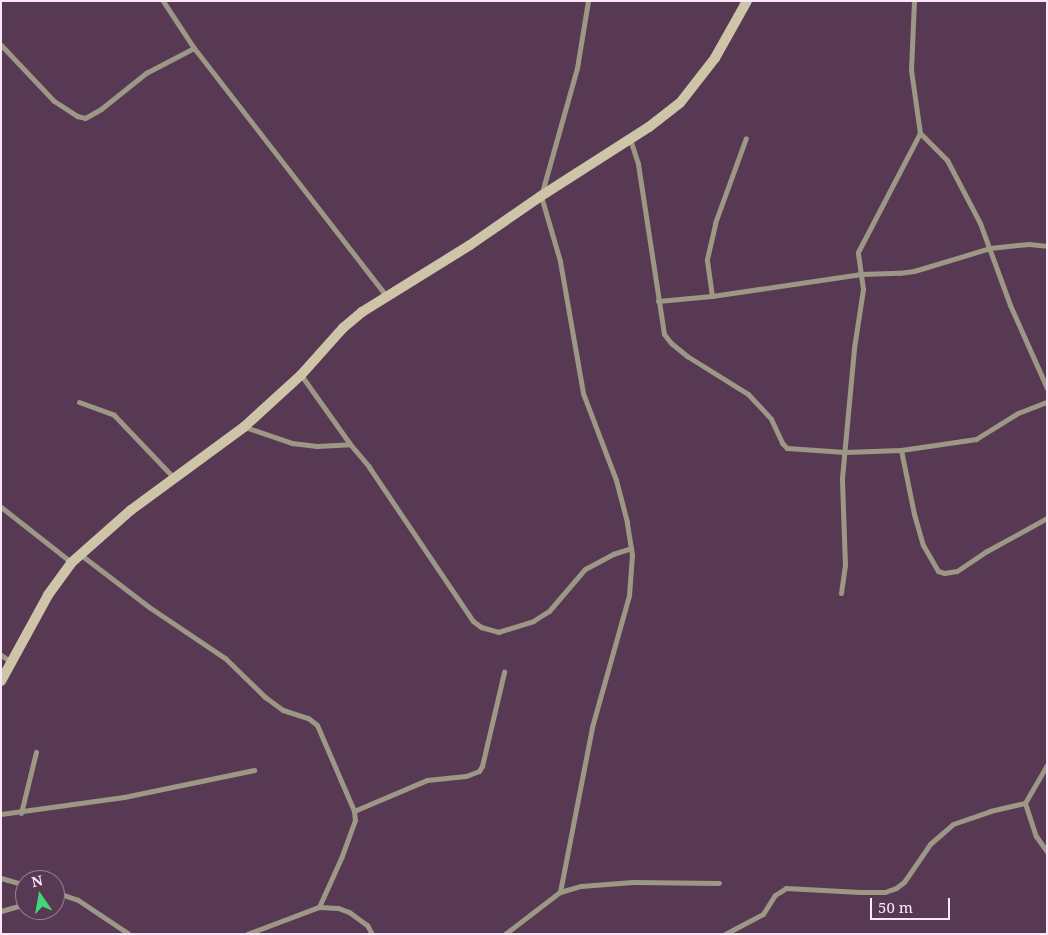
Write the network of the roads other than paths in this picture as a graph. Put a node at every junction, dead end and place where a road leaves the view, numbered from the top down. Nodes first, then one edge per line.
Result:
1 (164, 1) edge
2 (588, 1) edge
3 (747, 1) edge
4 (914, 1) edge
5 (1, 45) edge
6 (194, 48) junction
7 (920, 132) junction
8 (746, 138) dead end
9 (630, 139) junction
10 (541, 196) junction
11 (1047, 246) edge
12 (990, 248) junction
13 (861, 274) junction
14 (712, 296) junction
15 (387, 298) junction
16 (658, 301) junction
17 (301, 375) junction
18 (1046, 385) edge
19 (79, 402) dead end
20 (1047, 402) edge
21 (244, 427) junction
22 (350, 444) junction
23 (901, 450) junction
24 (845, 452) junction
25 (174, 479) junction
26 (1, 507) edge
27 (1047, 518) edge
28 (631, 548) junction
29 (81, 555) junction
30 (71, 563) junction
31 (841, 592) dead end
32 (1, 655) edge
33 (11, 662) junction
34 (504, 672) dead end
35 (1, 681) edge
36 (36, 752) dead end
37 (1047, 765) edge
38 (254, 770) dead end
39 (1025, 803) junction
40 (354, 811) junction
41 (21, 813) junction
42 (1, 814) edge
43 (1047, 852) edge
44 (1, 878) edge
45 (15, 882) edge
46 (719, 883) dead end
47 (560, 892) junction
48 (65, 895) edge
49 (15, 907) edge
50 (319, 907) junction
51 (1, 911) edge
52 (129, 934) edge
53 (247, 934) edge
54 (372, 934) edge
55 (505, 934) edge
56 (724, 934) edge

1 - 6 street
2 - 10 street
3 - 9 main road
4 - 7 street
5 - 6 street
6 - 15 street
7 - 12 street
7 - 13 street
8 - 14 street
9 - 10 main road
9 - 16 street
10 - 15 main road
10 - 28 street
11 - 12 street
12 - 13 street
12 - 18 street
13 - 14 street
13 - 24 street
14 - 16 street
15 - 17 main road
16 - 24 street
17 - 21 main road
17 - 22 street
19 - 25 street
20 - 23 street
21 - 22 street
21 - 25 main road
22 - 28 street
23 - 24 street
23 - 27 street
24 - 31 street
25 - 29 main road
26 - 30 street
28 - 47 street
29 - 30 main road
29 - 40 street
30 - 33 main road
32 - 33 street
33 - 35 main road
34 - 40 street
36 - 41 street
37 - 39 street
38 - 41 street
39 - 43 street
39 - 56 street
40 - 50 street
41 - 42 street
44 - 45 street
46 - 47 street
47 - 55 street
48 - 52 street
49 - 51 street
50 - 53 street
50 - 54 street

